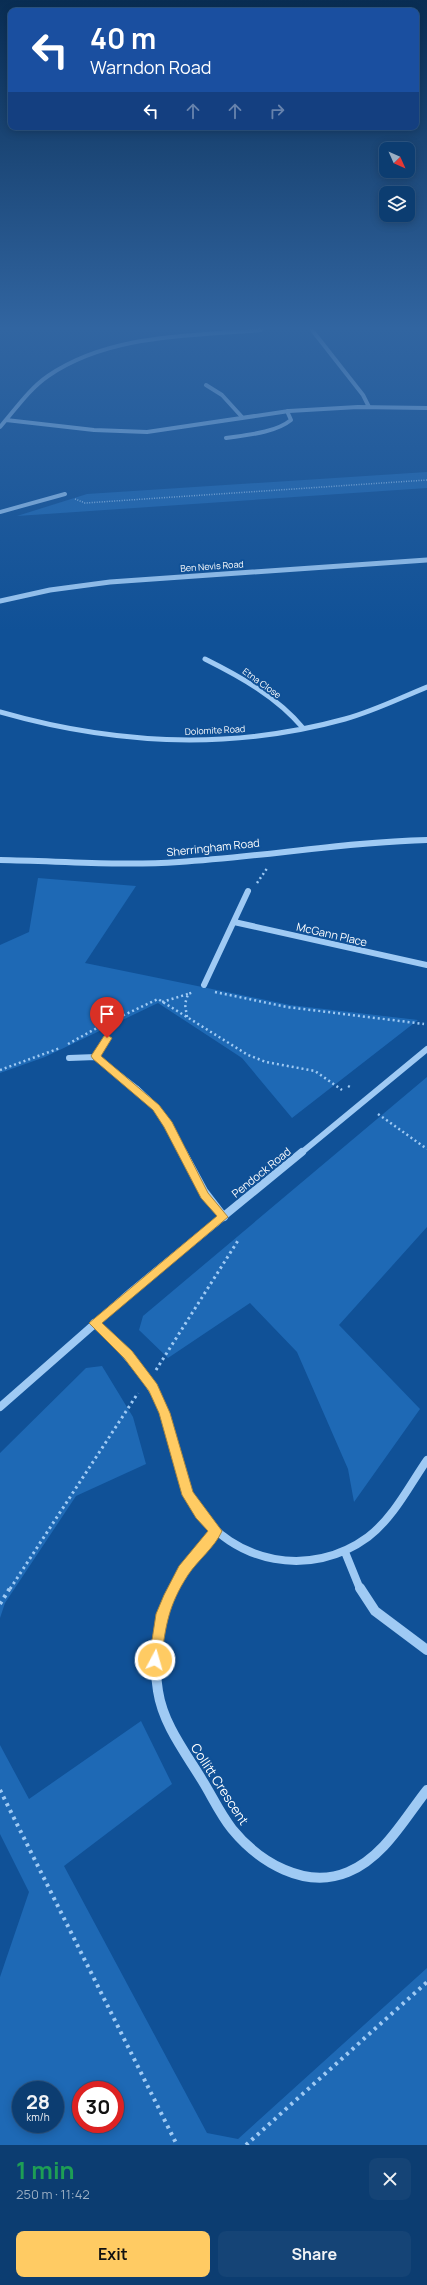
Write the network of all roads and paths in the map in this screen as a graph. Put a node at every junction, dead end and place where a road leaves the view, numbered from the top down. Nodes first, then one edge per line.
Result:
1 (93, 430) edge
2 (167, 430) edge
3 (265, 430) edge
4 (226, 438) dead end
5 (427, 480) edge
6 (65, 494) joint
7 (0, 512) edge
8 (427, 560) edge
9 (0, 601) edge
10 (206, 659) dead end
11 (427, 687) edge
12 (0, 712) edge
13 (303, 728) junction
14 (427, 840) edge
15 (279, 850) junction
16 (0, 860) edge
17 (248, 891) joint
18 (234, 922) junction
19 (427, 965) edge
20 (203, 987) junction
21 (188, 994) junction
22 (162, 1002) dead end
23 (424, 1024) dead end
24 (107, 1038) dead end
25 (427, 1049) edge
26 (96, 1056) junction
27 (69, 1058) dead end
28 (348, 1086) dead end
29 (352, 1088) dead end
30 (342, 1090) dead end
31 (378, 1114) dead end
32 (427, 1149) edge
33 (224, 1217) junction
34 (239, 1239) dead end
35 (94, 1323) junction
36 (162, 1362) dead end
37 (134, 1398) dead end
38 (0, 1407) edge
39 (427, 1460) edge
40 (216, 1531) junction
41 (345, 1552) junction
42 (0, 1603) edge
43 (427, 1650) edge
44 (0, 1790) edge
45 (427, 1790) edge
46 (427, 1982) edge
47 (177, 2145) edge
48 (246, 2145) edge

1 - 2 street
3 - 4 street
5 - 6 path
6 - 7 street
8 - 9 street, Ben Nevis Road
10 - 13 street, Etna Close
11 - 13 street, Dolomite Road
12 - 13 street, Dolomite Road
14 - 15 street, Sherringham Road
15 - 16 street, Sherringham Road
15 - 17 path
17 - 18 street
18 - 19 street, McGann Place
18 - 20 street
20 - 21 path
20 - 23 path
21 - 22 path
21 - 30 path
24 - 26 street
25 - 33 street, Pendock Road
26 - 27 street
26 - 33 street
28 - 29 path
31 - 32 path
33 - 35 street, Pendock Road
34 - 36 path
35 - 38 street, Pendock Road
35 - 40 street
37 - 42 path
39 - 41 street
40 - 41 street
40 - 45 street, Collitt Crescent
41 - 43 street
44 - 47 path
46 - 48 path

